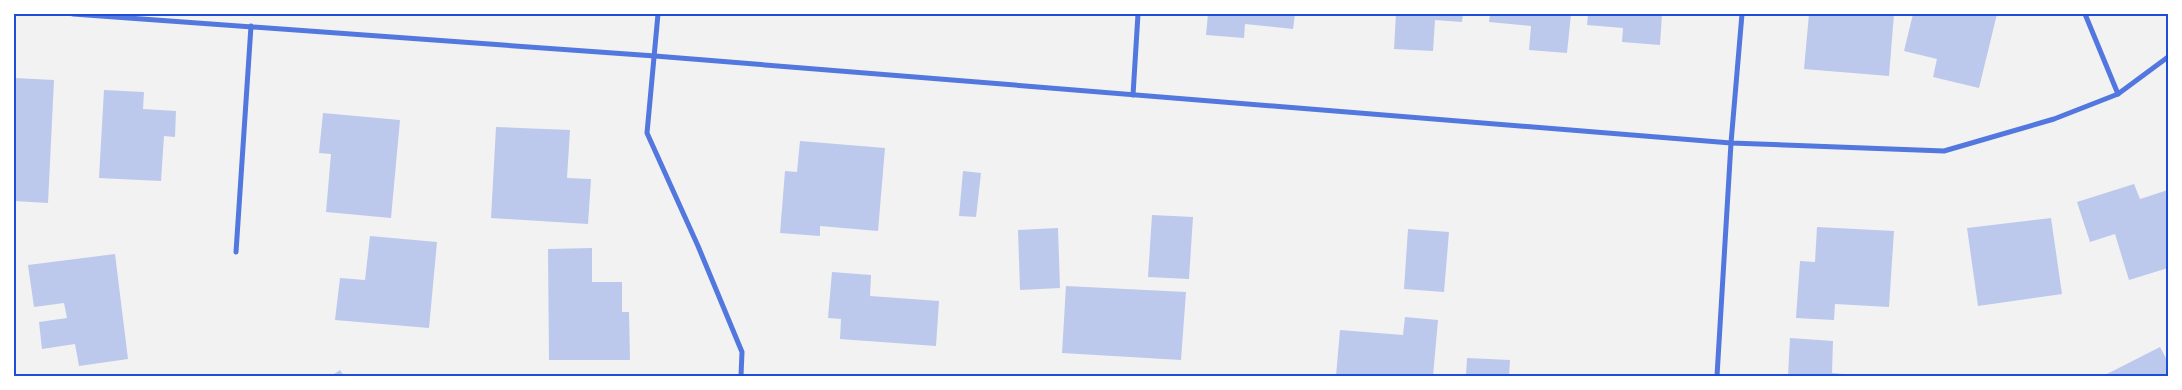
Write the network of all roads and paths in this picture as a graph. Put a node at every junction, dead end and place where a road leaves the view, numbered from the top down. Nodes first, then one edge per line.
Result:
1 (73, 14) edge
2 (658, 14) edge
3 (1138, 14) edge
4 (1742, 14) edge
5 (2085, 14) edge
6 (251, 26) junction
7 (655, 56) junction
8 (2168, 57) edge
9 (2118, 94) junction
10 (1133, 95) junction
11 (1731, 142) junction
12 (236, 252) dead end
13 (740, 376) edge
14 (1716, 376) edge

1 - 6 street
2 - 7 street
3 - 10 street
4 - 11 street
5 - 9 street
6 - 7 street
6 - 12 street
7 - 10 street
7 - 13 street
8 - 9 street
9 - 11 street
10 - 11 street
11 - 14 street

